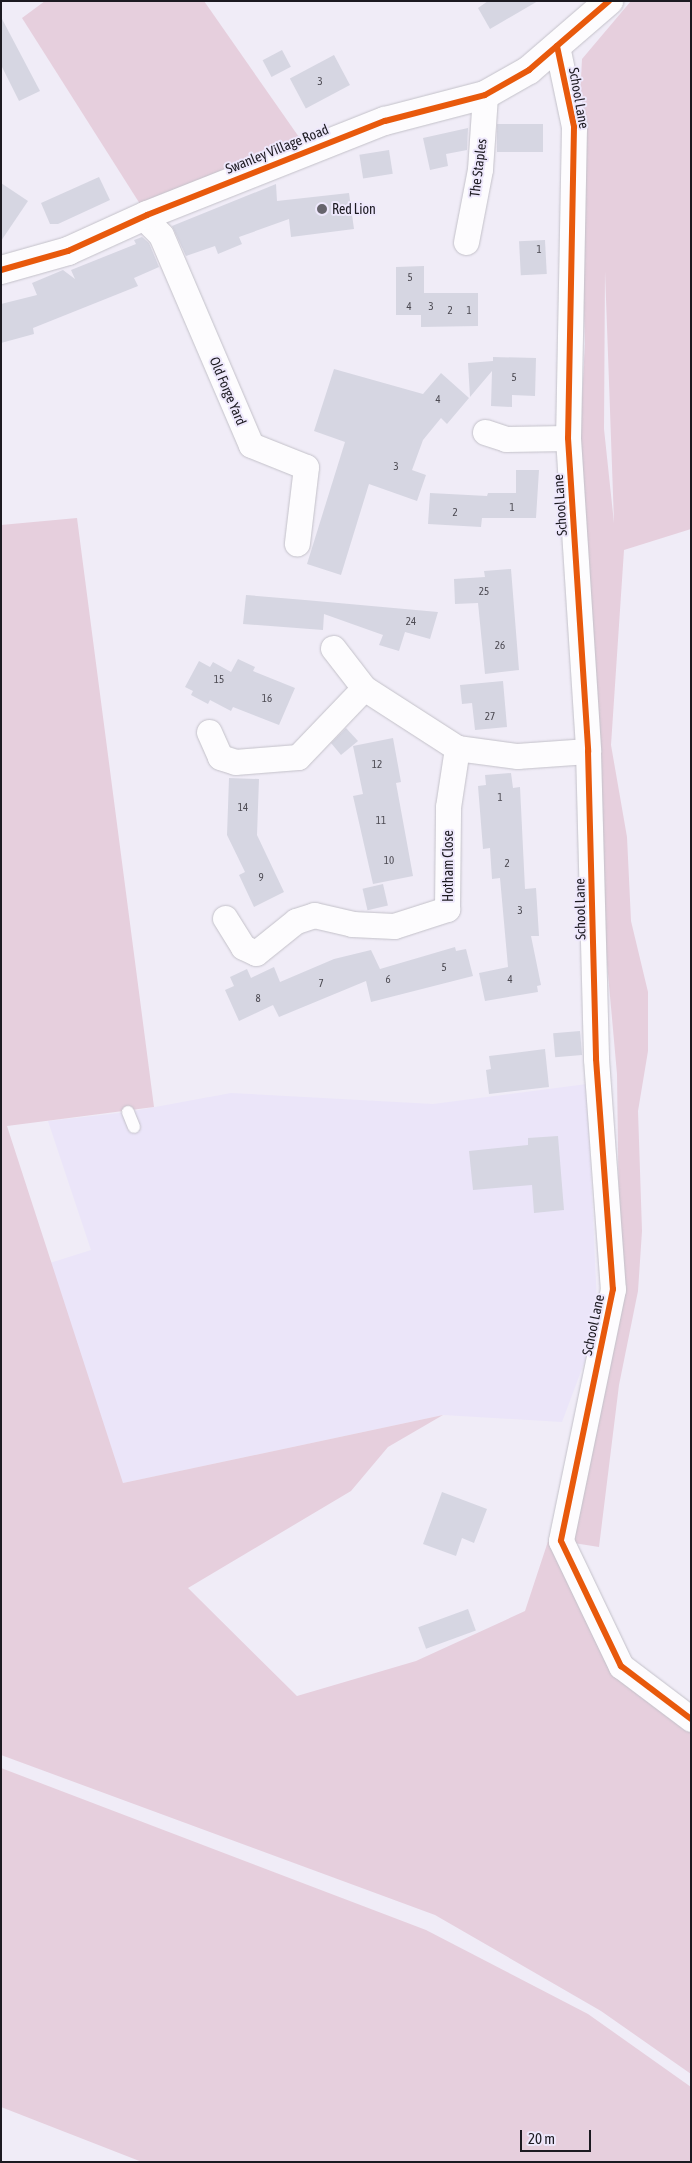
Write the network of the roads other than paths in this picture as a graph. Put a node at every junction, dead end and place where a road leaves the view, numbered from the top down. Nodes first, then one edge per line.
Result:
1 (610, 1) edge
2 (556, 46) junction
3 (485, 94) junction
4 (143, 216) junction
5 (466, 242) dead end
6 (1, 270) edge
7 (484, 432) dead end
8 (568, 438) junction
9 (297, 543) dead end
10 (332, 648) dead end
11 (364, 688) junction
12 (209, 732) dead end
13 (457, 748) junction
14 (588, 751) junction
15 (225, 918) dead end
16 (128, 1112) dead end
17 (134, 1127) dead end
18 (691, 1719) edge

1 - 2 street, Swanley Village Road
2 - 3 street, Swanley Village Road
2 - 8 street, School Lane
3 - 4 street, Swanley Village Road
3 - 5 street, The Staples
4 - 6 street, Swanley Village Road
4 - 9 street, Old Forge Yard
7 - 8 street
8 - 14 street, School Lane
10 - 11 street
11 - 12 street
11 - 13 street
13 - 14 street
13 - 15 street, Hotham Close
14 - 18 street, School Lane
16 - 17 lane

